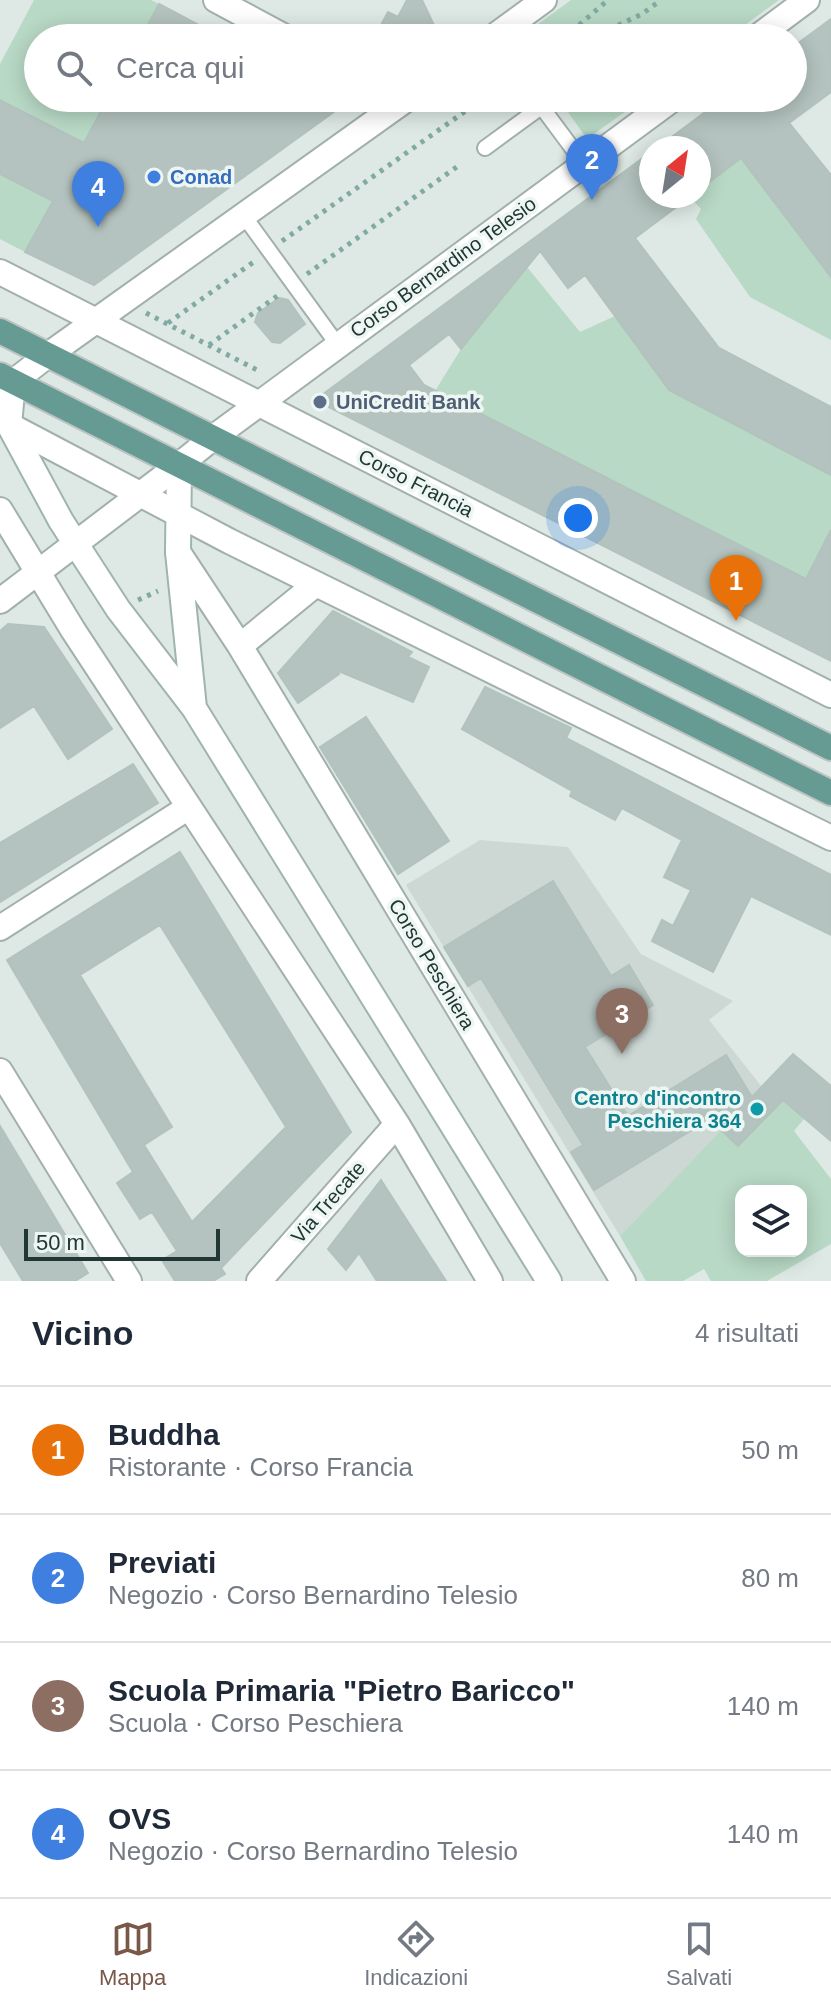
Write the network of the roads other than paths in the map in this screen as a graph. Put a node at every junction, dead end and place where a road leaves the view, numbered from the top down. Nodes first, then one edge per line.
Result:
1 (216, 0) edge
2 (544, 0) edge
3 (807, 0) edge
4 (261, 24) edge
5 (511, 24) edge
6 (775, 24) edge
7 (385, 112) edge
8 (526, 112) edge
9 (545, 112) edge
10 (655, 112) edge
11 (485, 148) dead end
12 (584, 164) junction
13 (244, 216) junction
14 (0, 272) edge
15 (97, 320) junction
16 (0, 331) edge
17 (337, 344) junction
18 (48, 355) junction
19 (4, 384) edge
20 (259, 402) junction
21 (9, 425) junction
22 (214, 437) junction
23 (179, 465) junction
24 (139, 495) junction
25 (0, 510) edge
26 (176, 514) junction
27 (76, 544) junction
28 (178, 552) junction
29 (37, 573) junction
30 (316, 584) junction
31 (0, 601) edge
32 (240, 646) junction
33 (831, 695) edge
34 (194, 708) junction
35 (831, 748) edge
36 (831, 793) edge
37 (189, 807) junction
38 (831, 838) edge
39 (0, 928) edge
40 (0, 1071) edge
41 (397, 1124) junction
42 (129, 1281) edge
43 (259, 1281) edge
44 (490, 1281) edge
45 (549, 1281) edge
46 (623, 1281) edge

1 - 4 street
2 - 5 street
3 - 6 street
7 - 13 street
8 - 11 lane
9 - 12 lane
10 - 12 street, Corso Bernardino Telesio
12 - 17 street, Corso Bernardino Telesio
13 - 15 street
13 - 17 lane
14 - 15 street, Corso Francia
15 - 18 street
15 - 20 street, Corso Francia
16 - 18 main road
17 - 20 street, Corso Bernardino Telesio
18 - 19 street
18 - 22 main road
19 - 21 street
19 - 23 main road
20 - 22 street, Corso Bernardino Telesio
20 - 33 street, Corso Francia
21 - 24 street
21 - 27 street
22 - 23 street
22 - 35 main road
23 - 24 street
23 - 26 street
23 - 36 main road
24 - 26 street
24 - 27 street
25 - 29 street
26 - 28 street
26 - 30 street
27 - 29 street
27 - 34 street
28 - 32 street, Corso Peschiera
28 - 34 street
29 - 31 street
29 - 37 street
30 - 32 street
30 - 38 street
32 - 46 street, Corso Peschiera
34 - 45 street
37 - 39 street
37 - 41 street
40 - 42 street
41 - 43 street, Via Trecate
41 - 44 street

